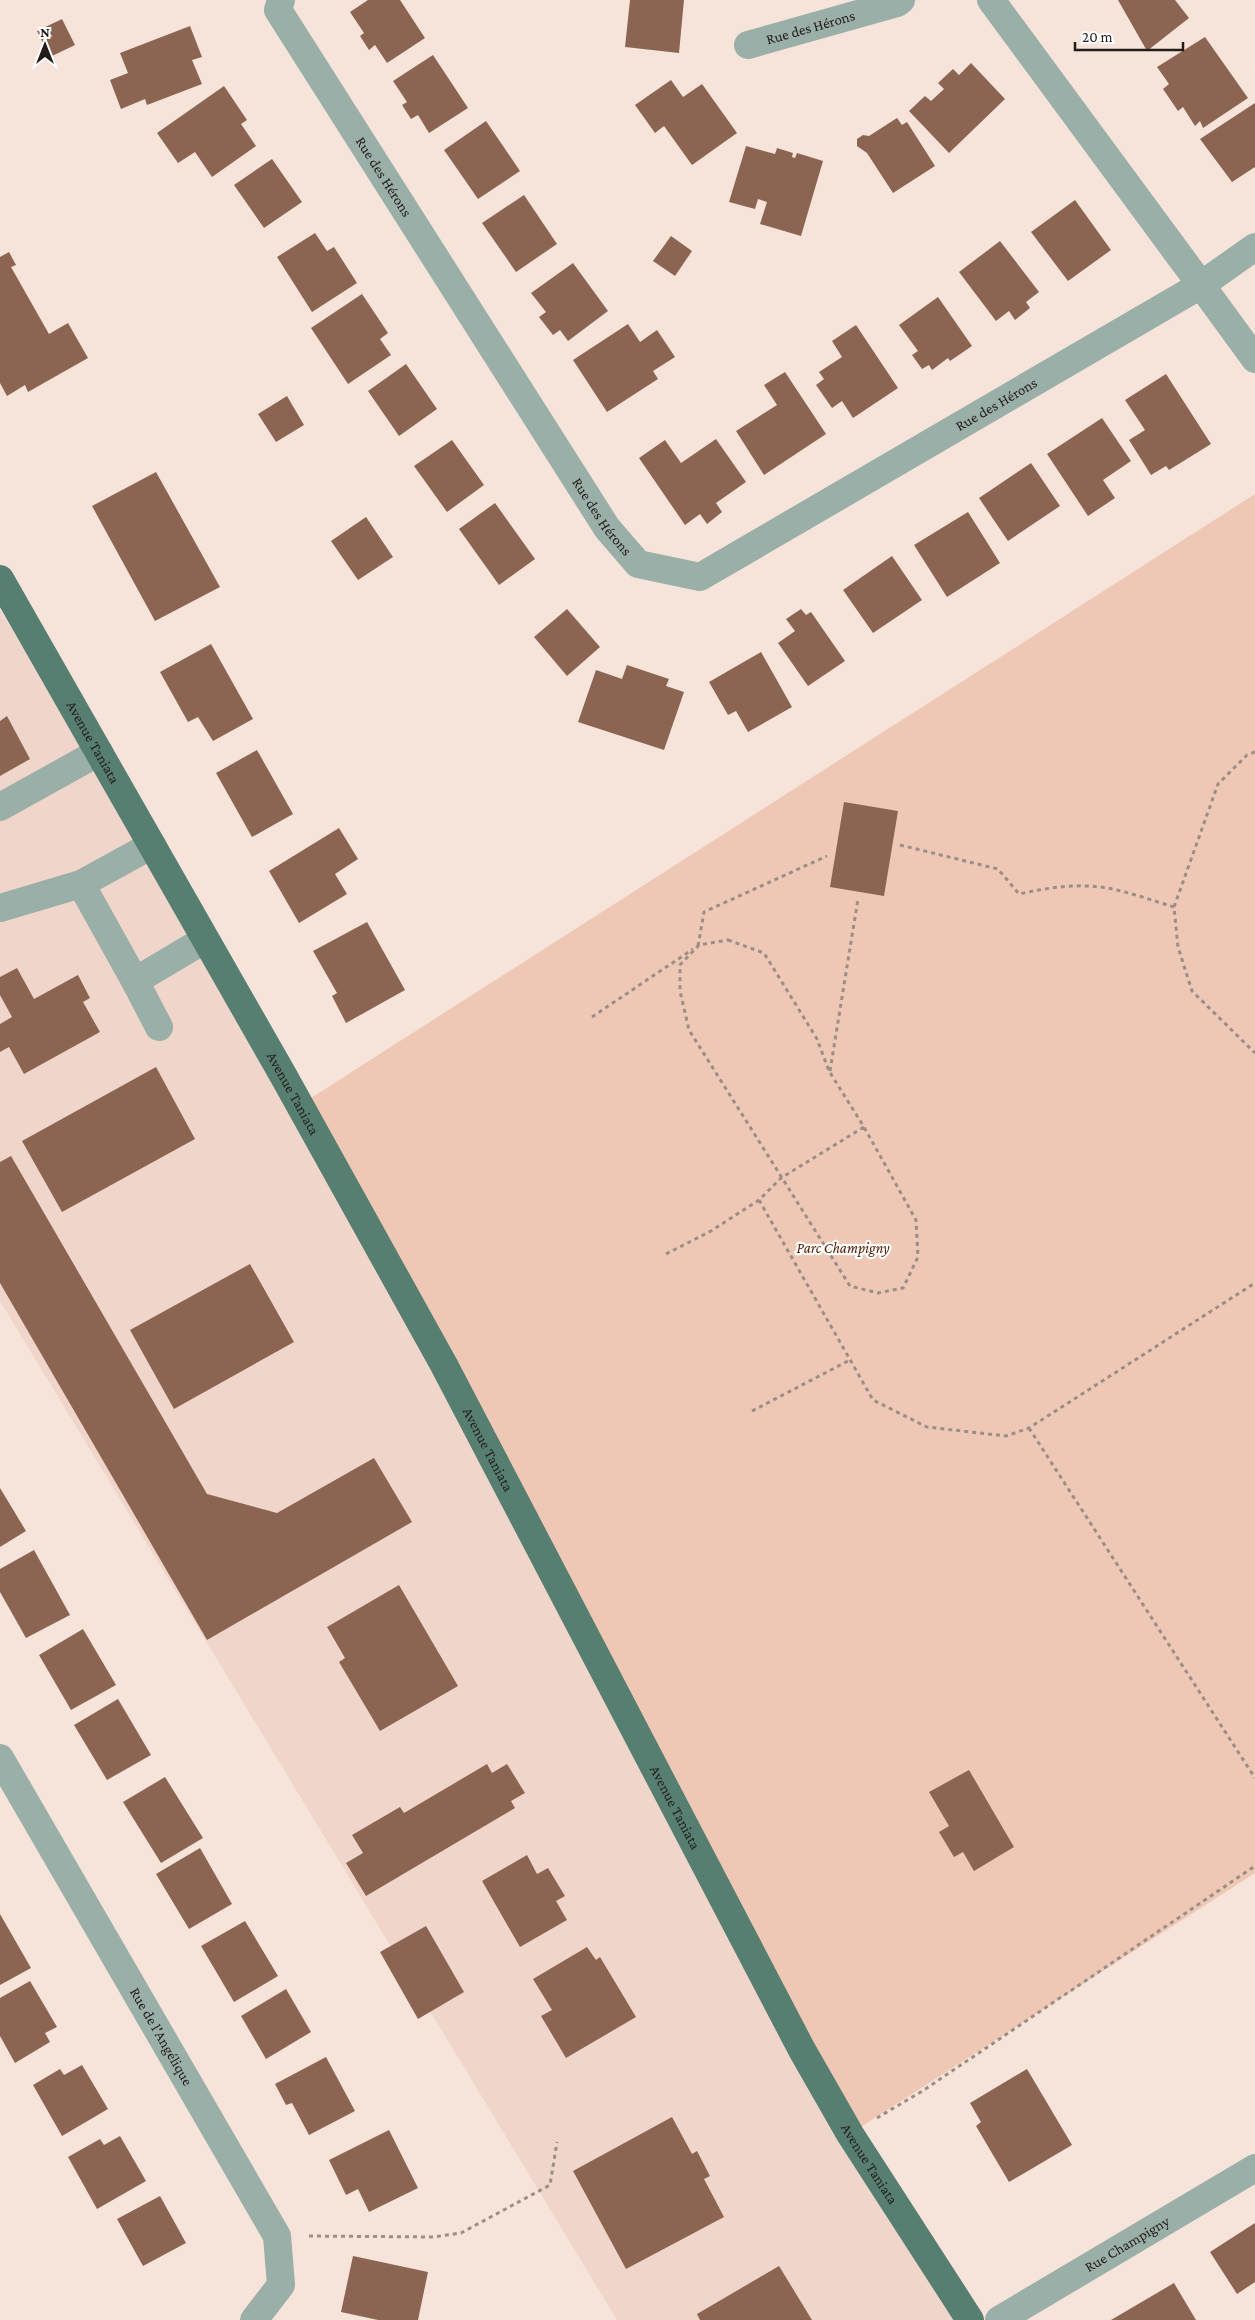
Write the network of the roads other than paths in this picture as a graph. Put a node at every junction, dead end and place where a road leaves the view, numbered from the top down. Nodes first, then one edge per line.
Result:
1 (281, 0) edge
2 (901, 0) edge
3 (991, 0) edge
4 (748, 45) dead end
5 (1255, 247) edge
6 (1201, 286) junction
7 (1255, 358) edge
8 (0, 579) edge
9 (100, 752) junction
10 (0, 807) edge
11 (152, 845) junction
12 (81, 884) junction
13 (0, 908) edge
14 (204, 940) junction
15 (135, 981) junction
16 (159, 1027) dead end
17 (0, 1758) edge
18 (1255, 2168) edge
19 (254, 2320) edge
20 (970, 2320) edge
21 (999, 2320) edge

1 - 6 street, Rue des Hérons
2 - 4 street, Rue des Hérons
3 - 6 street
5 - 6 street, Rue des Hérons
6 - 7 street
8 - 9 main road, Avenue Taniata
9 - 10 street
9 - 11 main road, Avenue Taniata
11 - 12 street
11 - 14 main road, Avenue Taniata
12 - 13 street
12 - 15 street
14 - 15 street
14 - 20 main road, Avenue Taniata
15 - 16 street
17 - 19 street, Rue de l'Angélique
18 - 21 street, Rue Champigny

